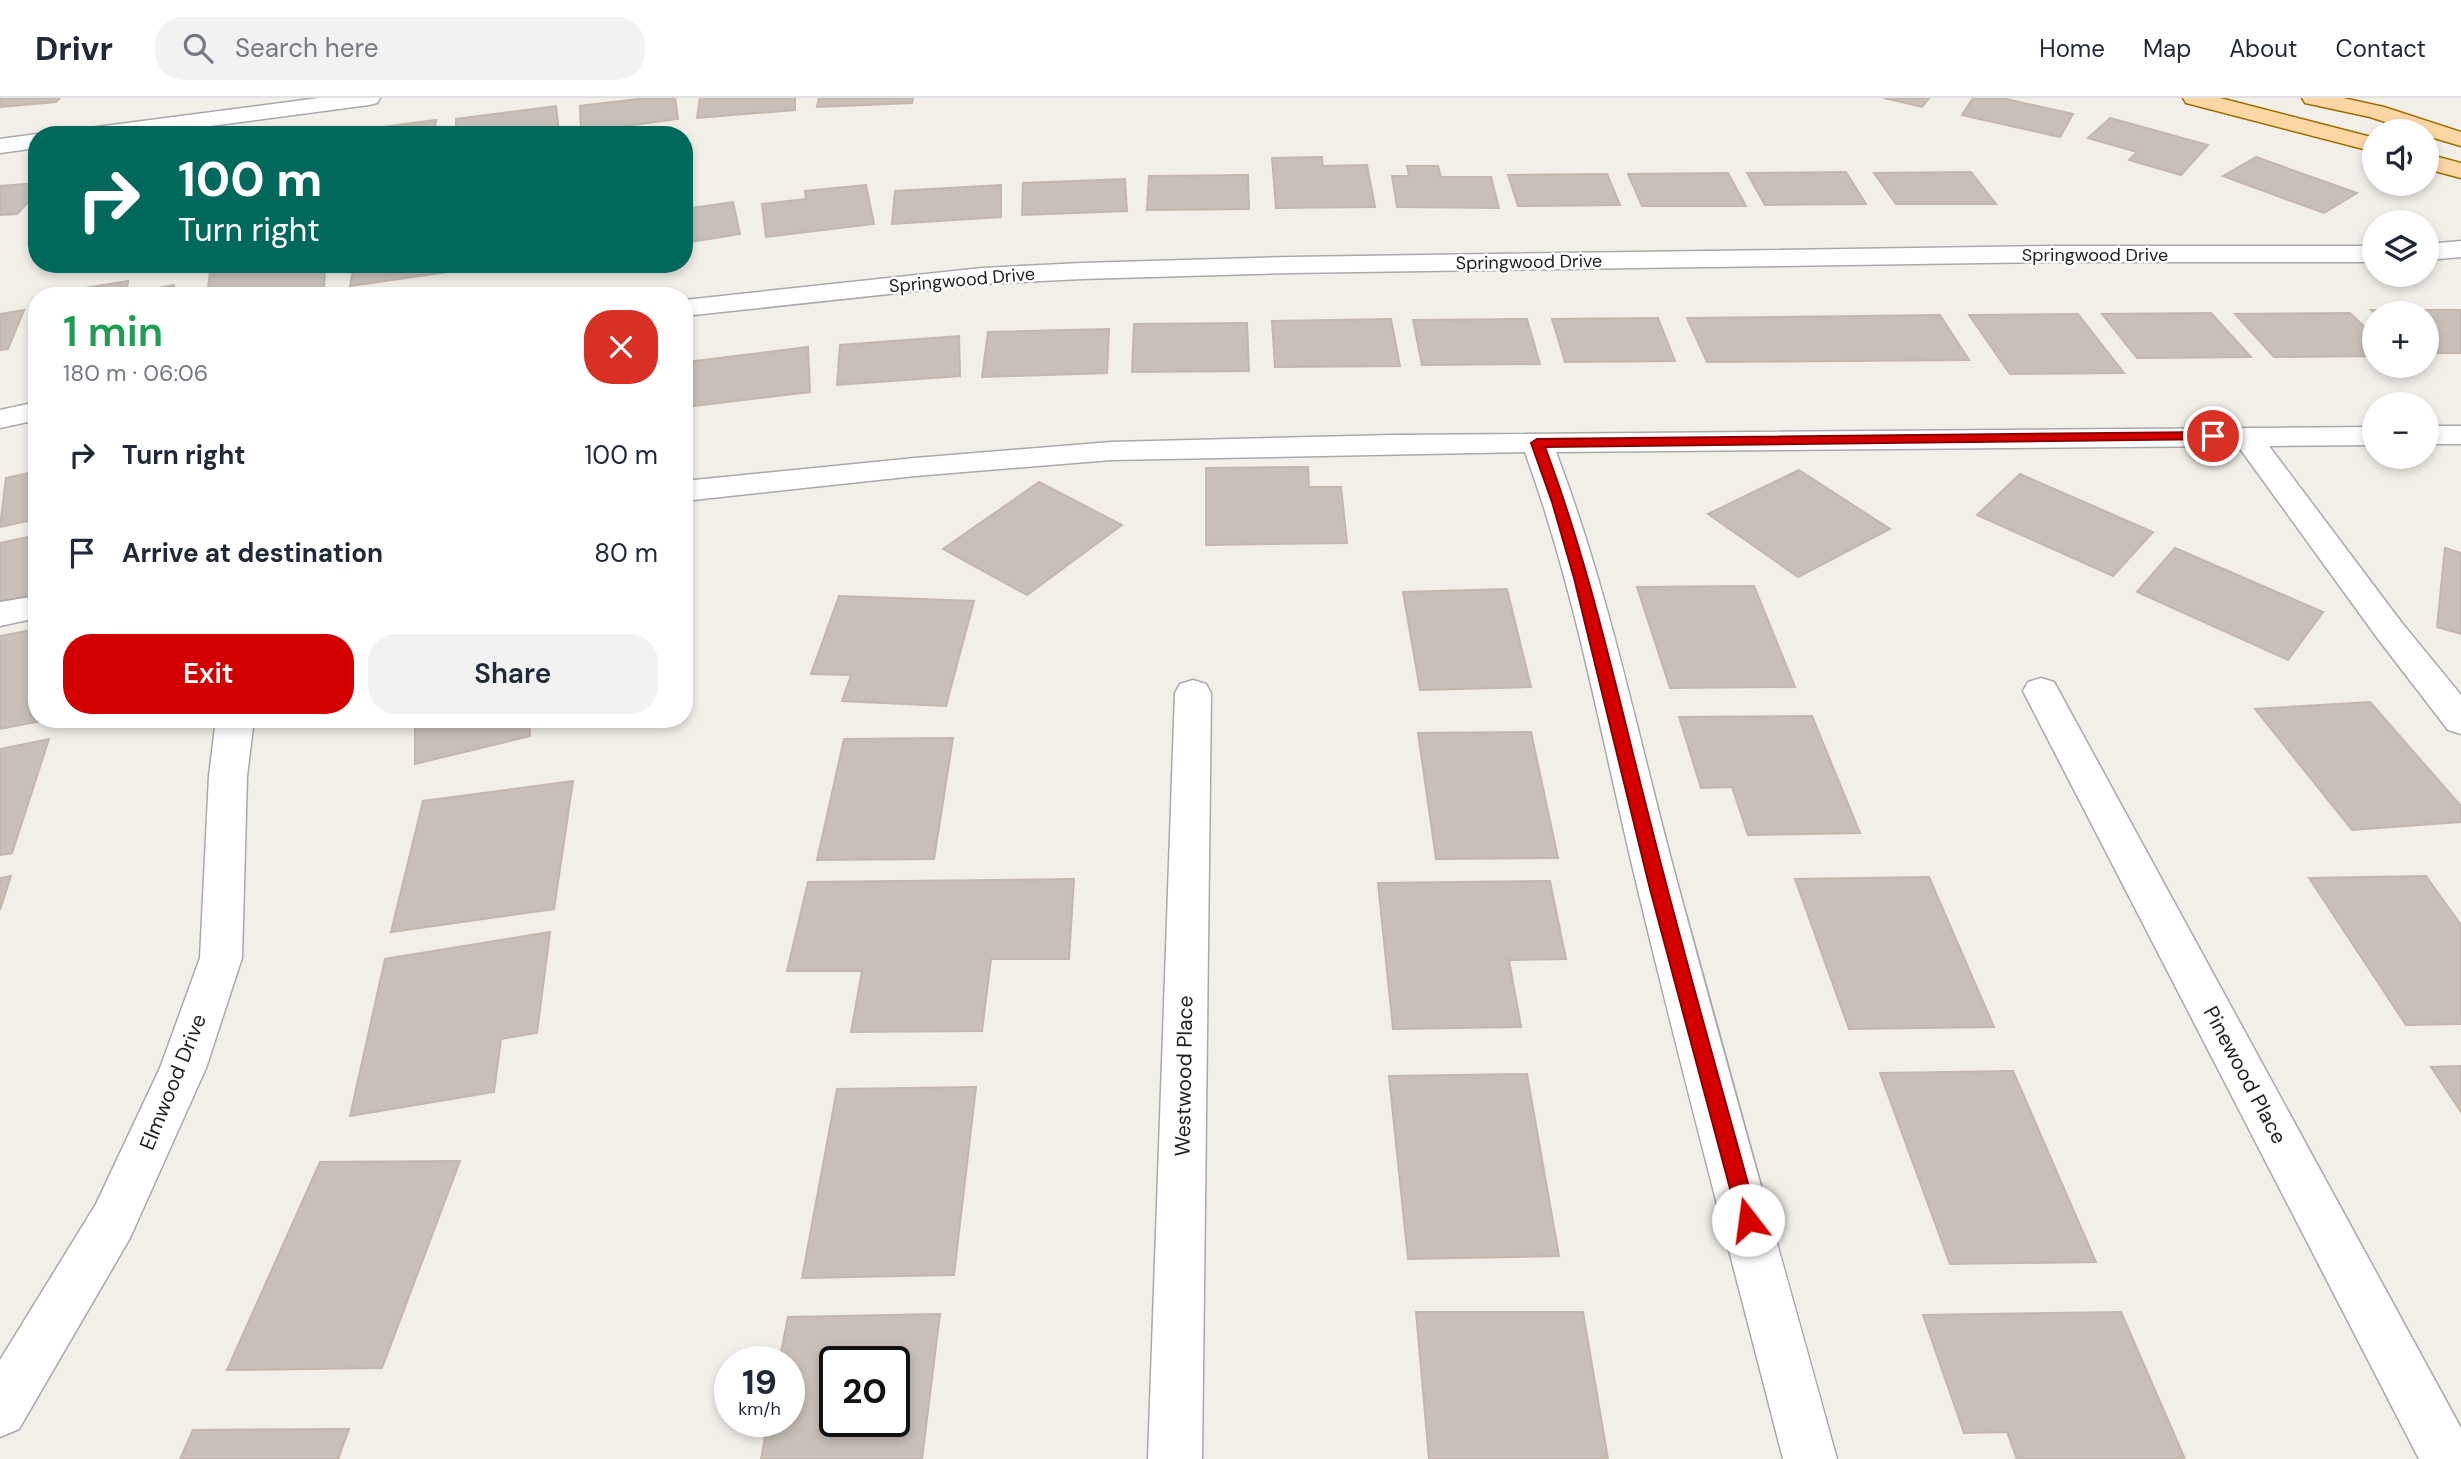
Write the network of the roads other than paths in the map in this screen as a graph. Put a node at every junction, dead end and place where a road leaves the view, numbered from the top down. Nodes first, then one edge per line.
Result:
1 (369, 98) edge
2 (2194, 98) edge
3 (2313, 98) edge
4 (157, 126) edge
5 (2461, 139) edge
6 (28, 142) edge
7 (2362, 142) edge
8 (0, 146) edge
9 (2439, 165) edge
10 (2461, 171) edge
11 (2461, 249) edge
12 (2439, 251) edge
13 (2362, 254) edge
14 (693, 307) edge
15 (28, 413) edge
16 (0, 419) edge
17 (2439, 435) edge
18 (2461, 435) edge
19 (2246, 436) junction
20 (2362, 436) edge
21 (1537, 443) junction
22 (693, 490) edge
23 (28, 609) edge
24 (0, 614) edge
25 (2042, 691) dead end
26 (1192, 693) dead end
27 (2461, 721) edge
28 (235, 728) edge
29 (0, 1410) edge
30 (1175, 1459) edge
31 (1810, 1459) edge
32 (2448, 1459) edge

1 - 4 street
2 - 7 main road
3 - 5 main road
6 - 8 street
9 - 10 main road
11 - 12 street
13 - 14 street, Springwood Drive
15 - 16 street
17 - 18 street
19 - 20 street
19 - 21 street
19 - 27 street
21 - 22 street
21 - 31 street
23 - 24 street
25 - 32 street, Pinewood Place
26 - 30 street, Westwood Place
28 - 29 street, Elmwood Drive

